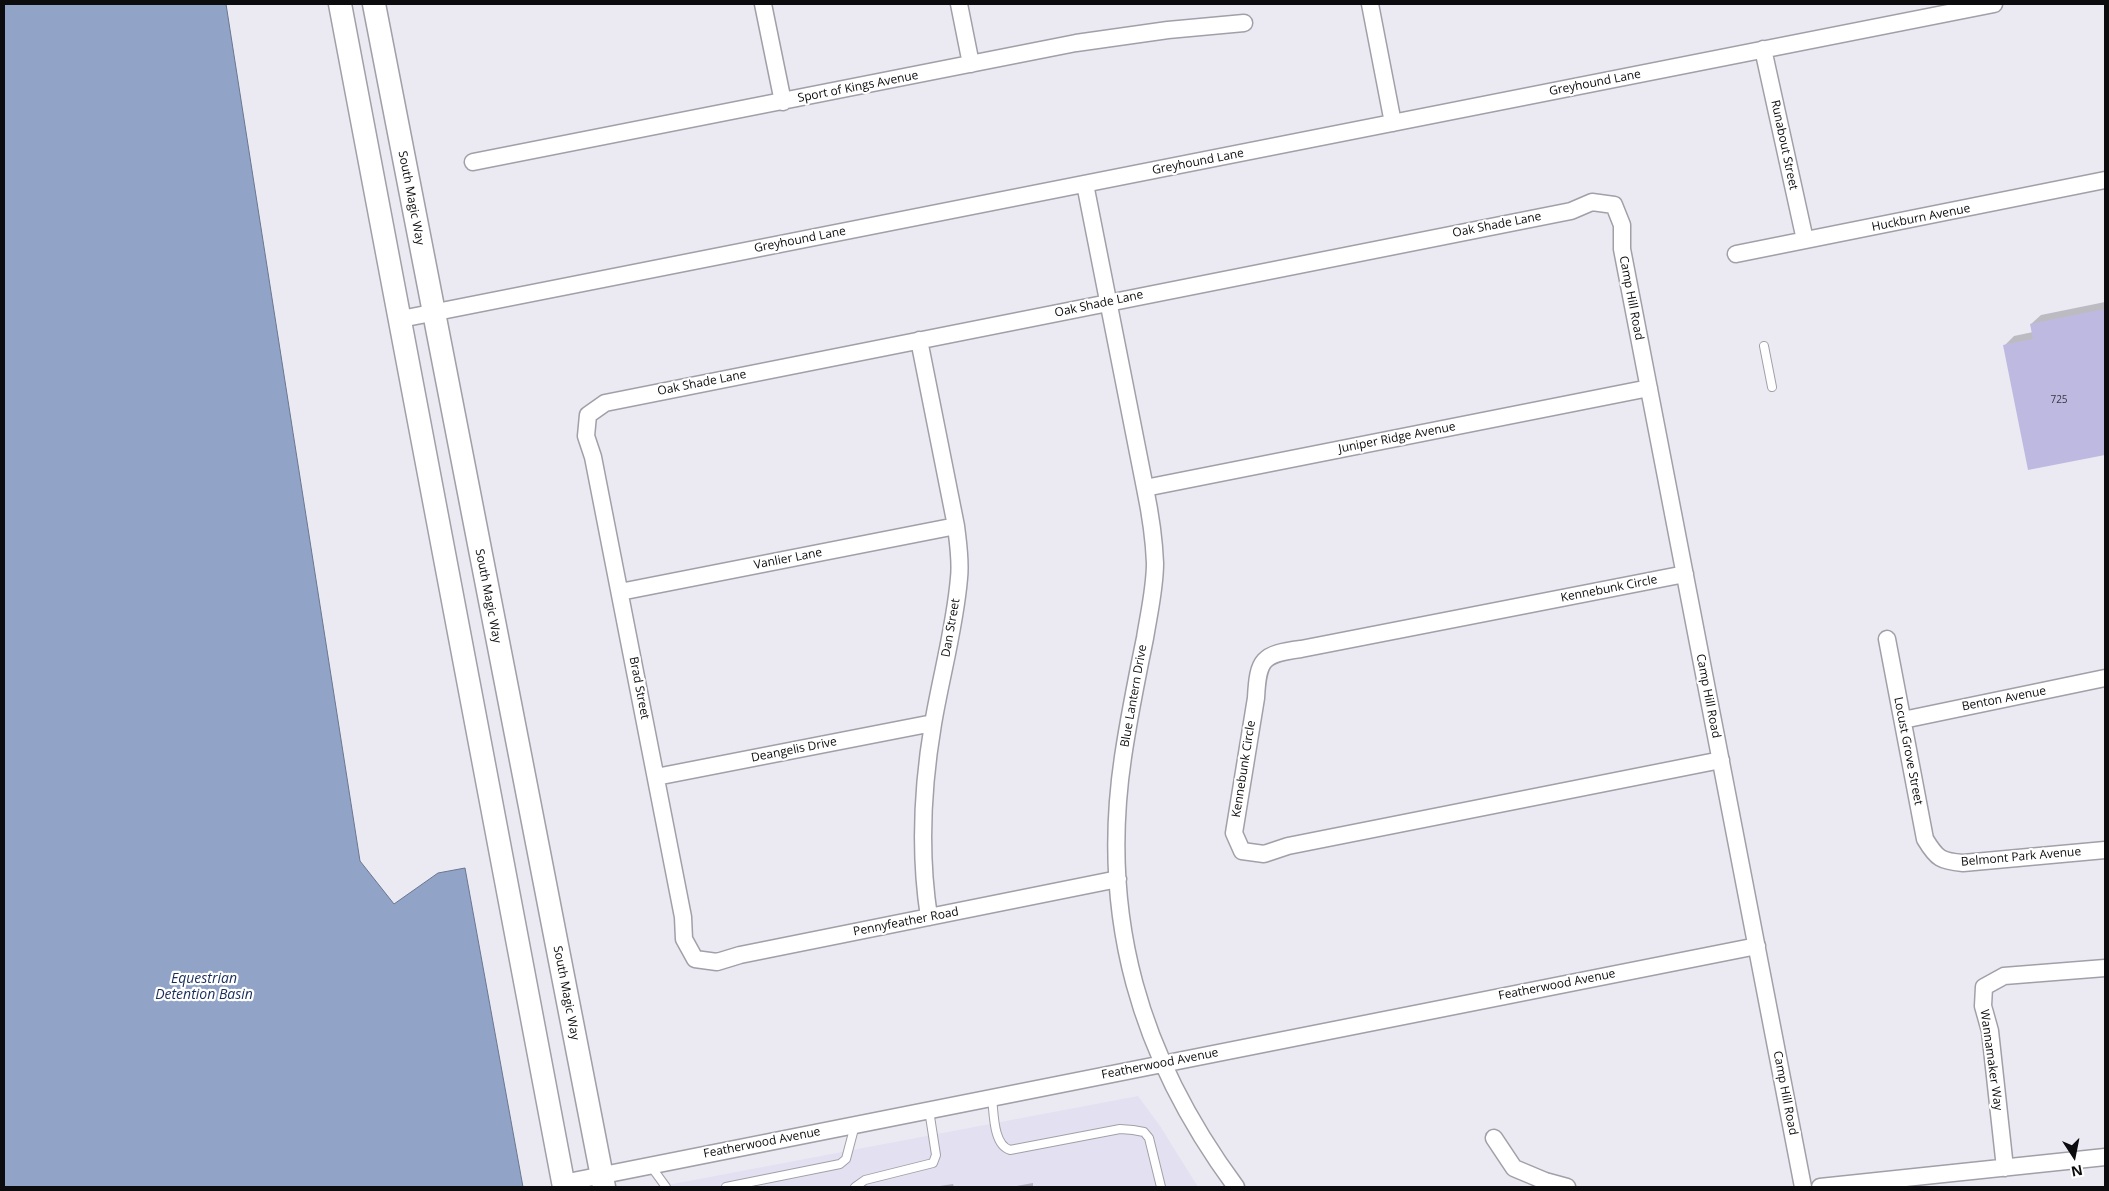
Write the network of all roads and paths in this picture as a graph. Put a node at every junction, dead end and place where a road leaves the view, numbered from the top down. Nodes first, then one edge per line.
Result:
1 (340, 4) edge
2 (374, 4) edge
3 (763, 4) edge
4 (959, 4) edge
5 (1370, 4) edge
6 (1994, 4) edge
7 (1244, 23) dead end
8 (1763, 50) junction
9 (972, 64) junction
10 (783, 102) junction
11 (1393, 123) junction
12 (473, 162) dead end
13 (2105, 180) edge
14 (1085, 184) junction
15 (1614, 205) joint
16 (1805, 240) junction
17 (1736, 254) dead end
18 (1109, 302) junction
19 (433, 313) junction
20 (401, 320) junction
21 (919, 340) junction
22 (1764, 346) dead end
23 (1772, 386) dead end
24 (1649, 388) junction
25 (588, 415) joint
26 (1145, 488) junction
27 (956, 526) junction
28 (1685, 574) junction
29 (620, 592) junction
30 (1887, 639) dead end
31 (2105, 678) edge
32 (1903, 720) junction
33 (933, 723) junction
34 (1721, 760) junction
35 (656, 777) junction
36 (2105, 850) edge
37 (1938, 858) joint
38 (1118, 879) junction
39 (929, 917) junction
40 (1757, 946) junction
41 (695, 959) joint
42 (2105, 968) edge
43 (1162, 1064) junction
44 (992, 1098) junction
45 (929, 1110) junction
46 (855, 1125) junction
47 (1494, 1138) dead end
48 (2105, 1158) edge
49 (650, 1165) junction
50 (2005, 1168) junction
51 (602, 1181) edge
52 (563, 1185) edge
53 (666, 1187) edge
54 (726, 1187) edge
55 (855, 1187) edge
56 (1161, 1187) edge
57 (1236, 1187) edge
58 (1567, 1187) edge
59 (1803, 1187) edge
60 (1820, 1187) edge

1 - 20 street
2 - 19 street, South Magic Way
3 - 10 street
4 - 9 street
5 - 11 street
6 - 8 street, Greyhound Lane
7 - 9 street, Sport of Kings Avenue
8 - 11 street, Greyhound Lane
8 - 16 street, Runabout Street
9 - 10 street, Sport of Kings Avenue
10 - 12 street, Sport of Kings Avenue
11 - 14 street, Greyhound Lane
13 - 16 street, Huckburn Avenue
14 - 18 street, Blue Lantern Drive
14 - 19 street, Greyhound Lane
15 - 18 street, Oak Shade Lane
15 - 24 street, Camp Hill Road
16 - 17 street, Huckburn Avenue
18 - 21 street, Oak Shade Lane
18 - 26 street, Blue Lantern Drive
19 - 20 street, Greyhound Lane
19 - 51 street, South Magic Way
20 - 52 street
21 - 25 street, Oak Shade Lane
21 - 27 street, Dan Street
22 - 23 lane
24 - 26 street, Juniper Ridge Avenue
24 - 28 street, Camp Hill Road
25 - 29 street, Brad Street
26 - 38 street, Blue Lantern Drive
27 - 29 street, Vanlier Lane
27 - 33 street, Dan Street
28 - 34 street, Camp Hill Road
28 - 34 street, Kennebunk Circle
29 - 35 street, Brad Street
30 - 32 street, Locust Grove Street
31 - 32 street, Benton Avenue
32 - 37 street, Locust Grove Street
33 - 35 street, Deangelis Drive
33 - 39 street, Dan Street
34 - 40 street, Camp Hill Road
35 - 41 street, Brad Street
36 - 37 street, Belmont Park Avenue
38 - 39 street, Pennyfeather Road
38 - 43 street, Blue Lantern Drive
39 - 41 street, Pennyfeather Road
40 - 43 street, Featherwood Avenue
40 - 59 street, Camp Hill Road
42 - 50 street, Wannamaker Way
43 - 44 street, Featherwood Avenue
43 - 57 street, Blue Lantern Drive
44 - 45 street, Featherwood Avenue
44 - 56 lane
45 - 46 street, Featherwood Avenue
45 - 55 lane
46 - 49 street, Featherwood Avenue
46 - 54 lane
47 - 58 street
48 - 50 street
49 - 51 street, Featherwood Avenue
49 - 53 lane
50 - 60 street
51 - 52 street, Featherwood Avenue

